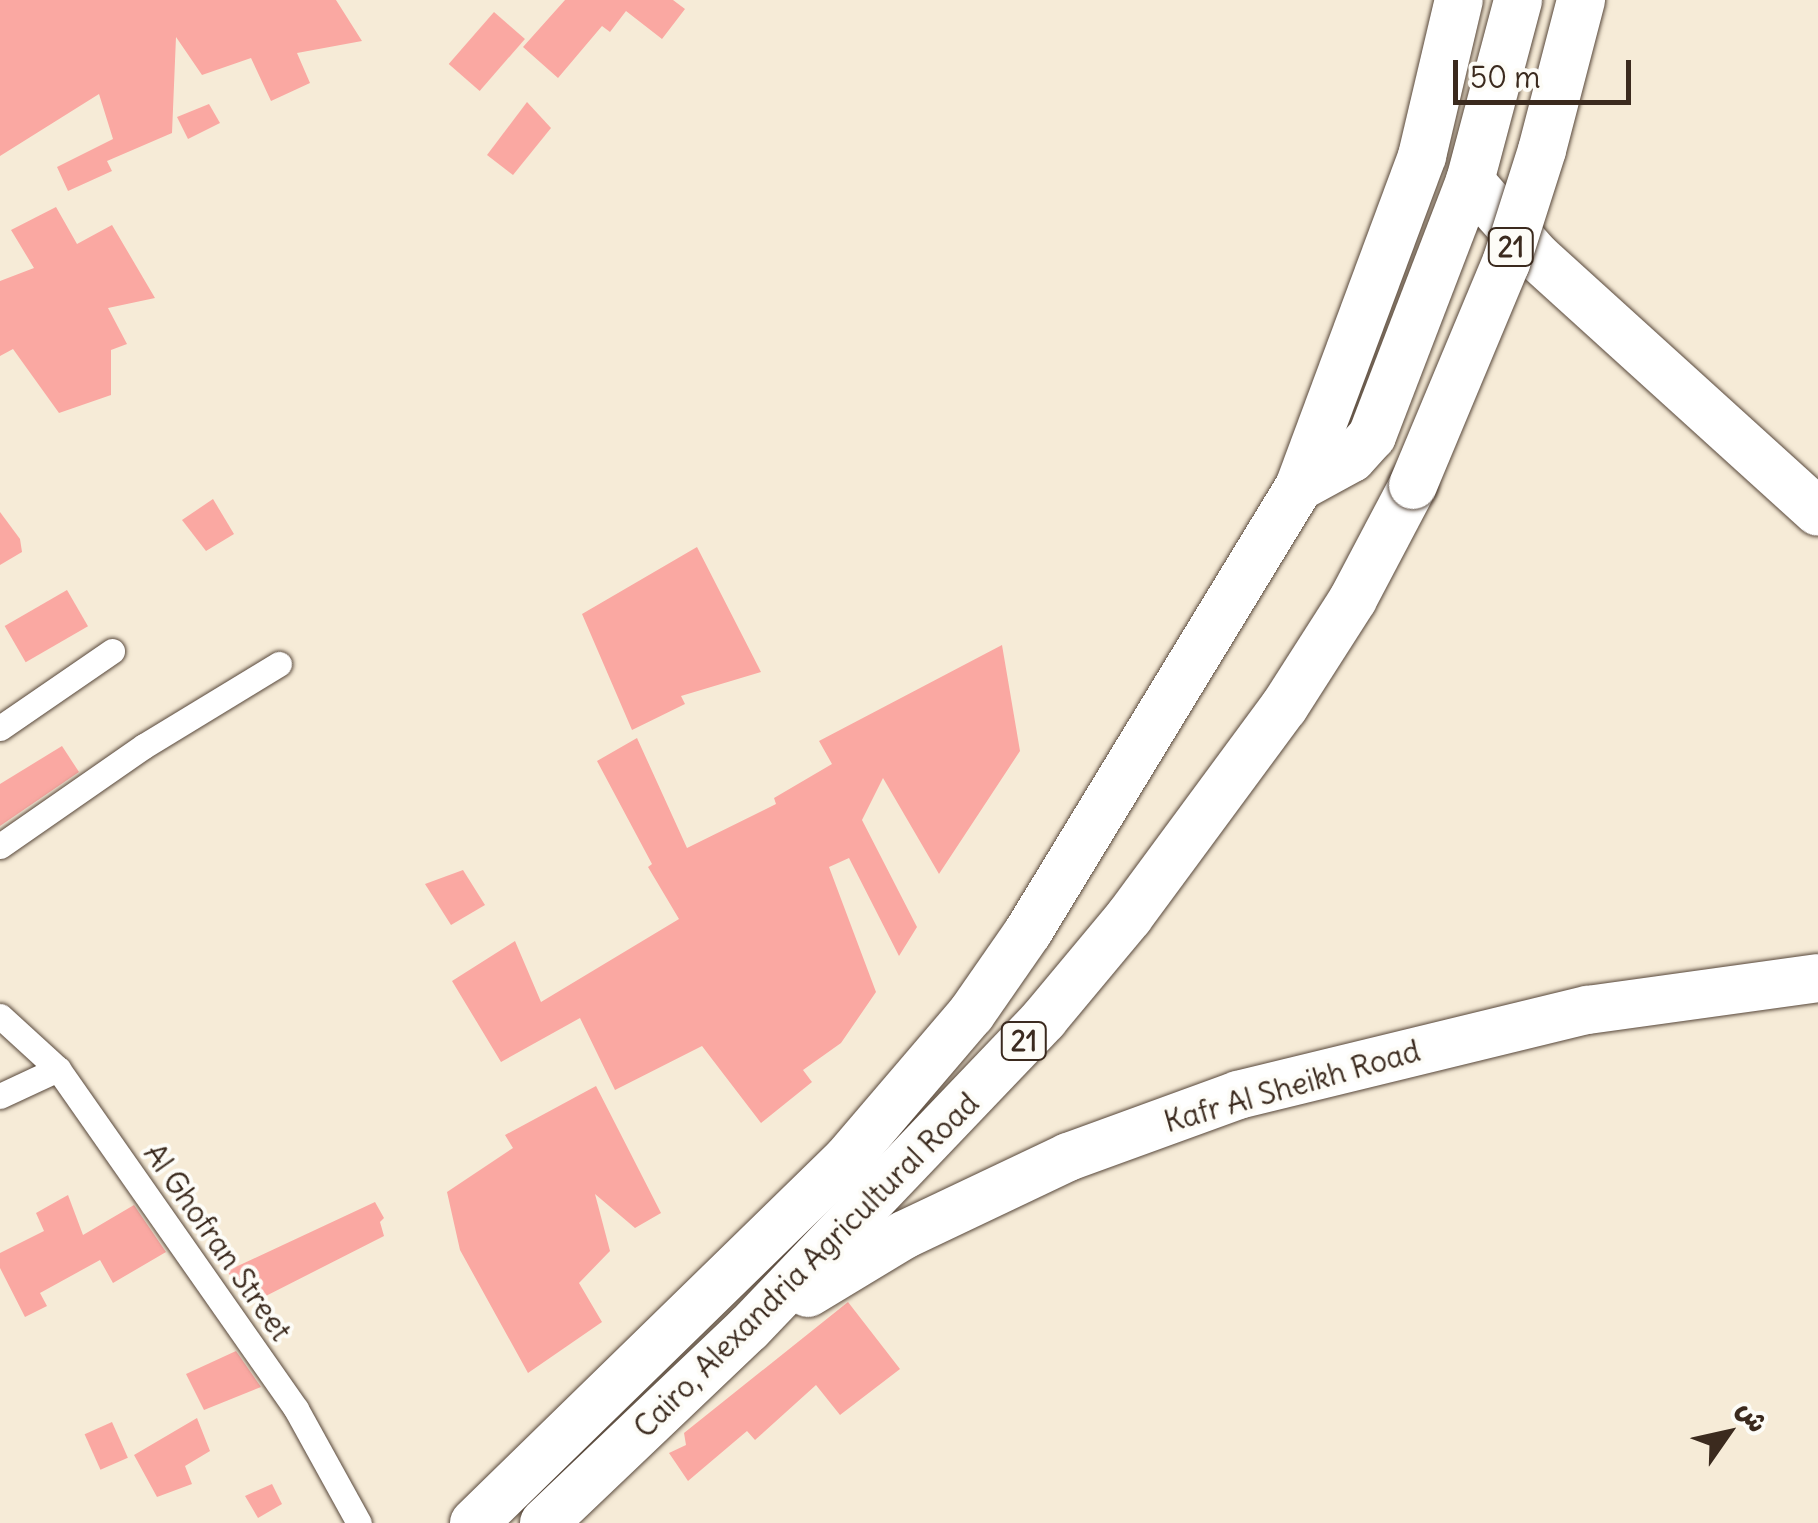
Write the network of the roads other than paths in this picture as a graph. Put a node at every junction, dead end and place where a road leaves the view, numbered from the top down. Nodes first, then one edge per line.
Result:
1 (1459, 0) edge
2 (1518, 0) edge
3 (1581, 0) edge
4 (1470, 182) junction
5 (1299, 487) junction
6 (1818, 512) edge
7 (112, 651) dead end
8 (278, 664) dead end
9 (0, 728) edge
10 (0, 846) edge
11 (1818, 978) edge
12 (0, 1016) edge
13 (58, 1069) junction
14 (0, 1096) edge
15 (749, 1328) junction
16 (359, 1523) edge
17 (474, 1523) edge
18 (544, 1523) edge

1 - 5 highway, Cairo, Alexandria Agricultural Road / 21
2 - 4 highway
3 - 15 highway, Cairo, Alexandria Agricultural Road / 21, bridge
4 - 5 highway
4 - 6 highway
5 - 17 highway, Cairo, Alexandria Agricultural Road / 21
7 - 9 street
8 - 10 street
11 - 15 highway, Kafr Al Sheikh Road
12 - 13 street, Al Ghofran Street
13 - 14 street
13 - 16 street, Al Ghofran Street
15 - 18 highway, Cairo, Alexandria Agricultural Road / 21

